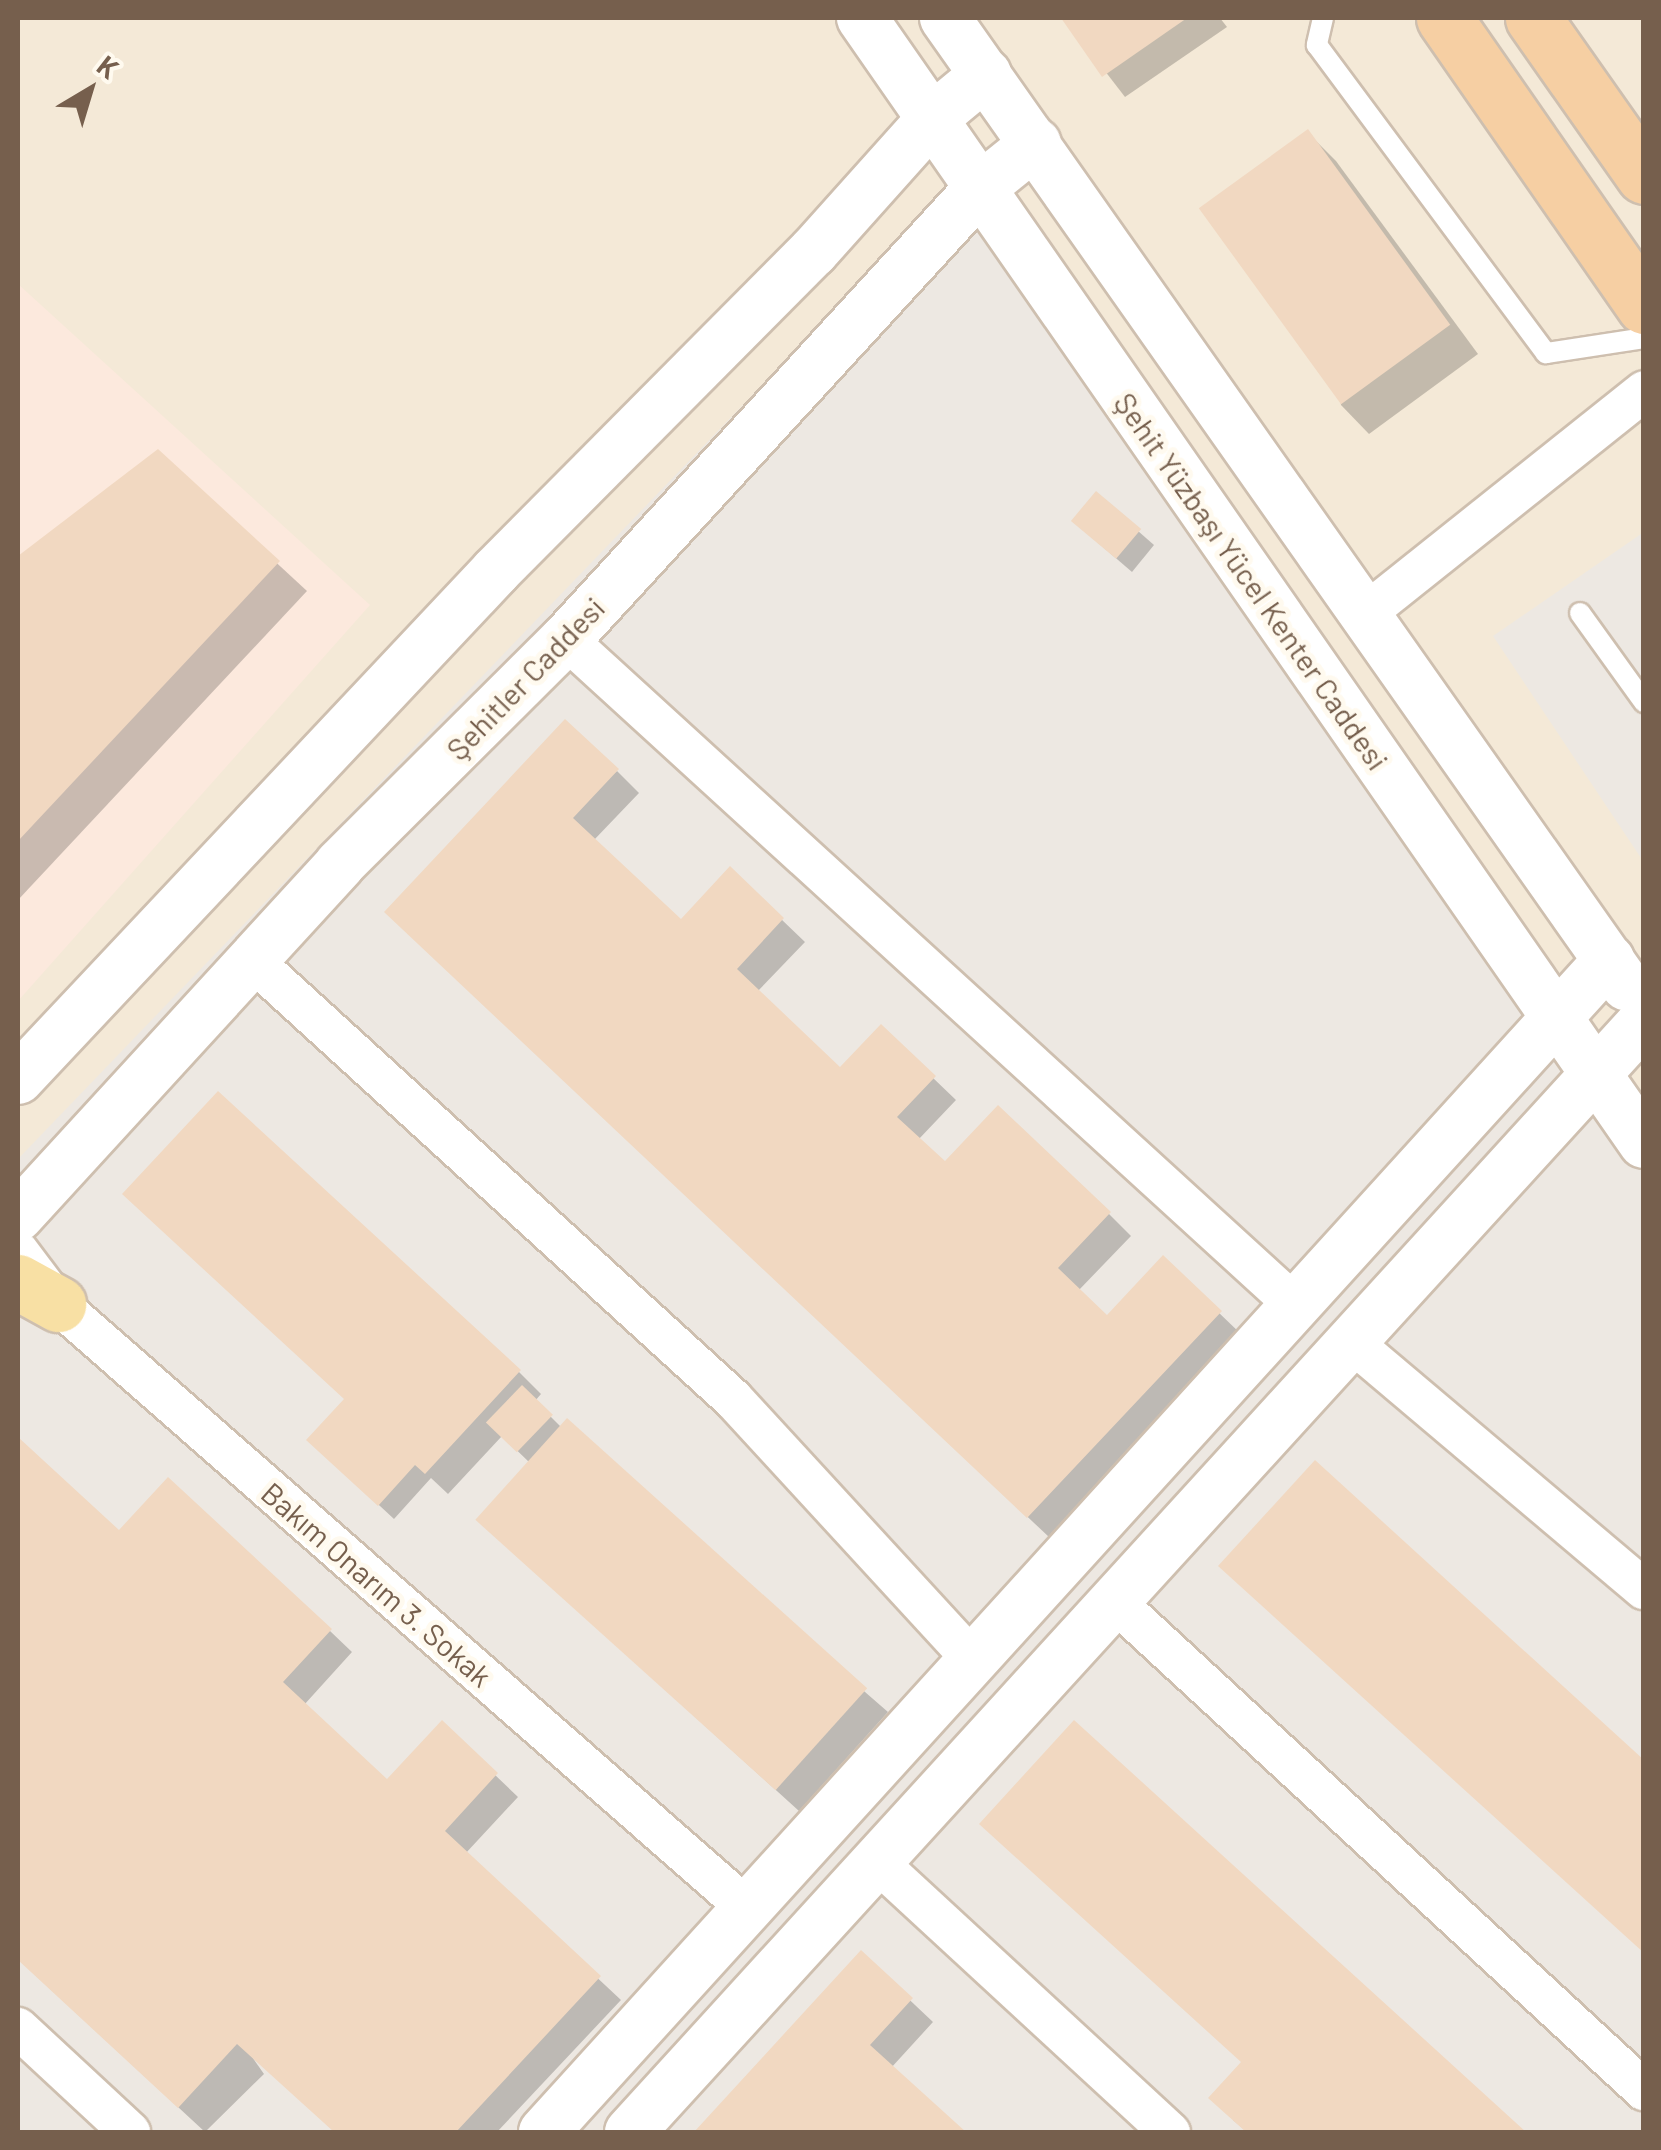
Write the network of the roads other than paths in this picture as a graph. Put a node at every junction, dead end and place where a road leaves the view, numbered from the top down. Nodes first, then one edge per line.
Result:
1 (862, 18) edge
2 (945, 18) edge
3 (1324, 18) edge
4 (1444, 18) edge
5 (1534, 18) edge
6 (986, 74) junction
7 (932, 118) junction
8 (1036, 143) junction
9 (1644, 176) edge
10 (978, 189) junction
11 (1644, 306) edge
12 (1644, 338) edge
13 (1644, 391) edge
14 (1366, 614) junction
15 (1580, 614) dead end
16 (566, 638) junction
17 (1644, 702) edge
18 (1609, 960) junction
19 (253, 961) junction
20 (1644, 1009) edge
21 (1555, 1016) junction
22 (1644, 1022) edge
23 (1593, 1072) junction
24 (18, 1079) edge
25 (1644, 1143) edge
26 (18, 1216) edge
27 (18, 1250) edge
28 (38, 1294) edge
29 (1294, 1304) junction
30 (1349, 1340) junction
31 (1644, 1589) edge
32 (1113, 1600) junction
33 (972, 1659) junction
34 (876, 1861) junction
35 (747, 1908) junction
36 (18, 2028) edge
37 (1644, 2090) edge
38 (130, 2132) edge
39 (544, 2132) edge
40 (630, 2132) edge
41 (1170, 2132) edge

1 - 7 street, Şehit Yüzbaşı Yücel Kenter Caddesi
2 - 6 street
3 - 12 lane
4 - 11 highway
5 - 9 highway
6 - 7 street
6 - 8 street
7 - 10 street, Şehit Yüzbaşı Yücel Kenter Caddesi
7 - 24 street
8 - 10 street, Şehitler Caddesi
8 - 14 street
10 - 16 street, Şehitler Caddesi
10 - 21 street, Şehit Yüzbaşı Yücel Kenter Caddesi
13 - 14 street
14 - 18 street
15 - 17 lane
16 - 19 street, Şehitler Caddesi
16 - 29 street
18 - 20 street
18 - 21 street
19 - 26 street, Şehitler Caddesi
19 - 33 street
21 - 23 street, Şehit Yüzbaşı Yücel Kenter Caddesi
21 - 29 street
22 - 23 street
23 - 25 street, Şehit Yüzbaşı Yücel Kenter Caddesi
23 - 30 street
27 - 28 street, Bakım Onarım 3. Sokak
28 - 35 street, Bakım Onarım 3. Sokak
29 - 33 street
30 - 31 street
30 - 32 street
32 - 34 street
32 - 37 street
33 - 35 street
34 - 40 street
34 - 41 street
35 - 39 street
36 - 38 street

